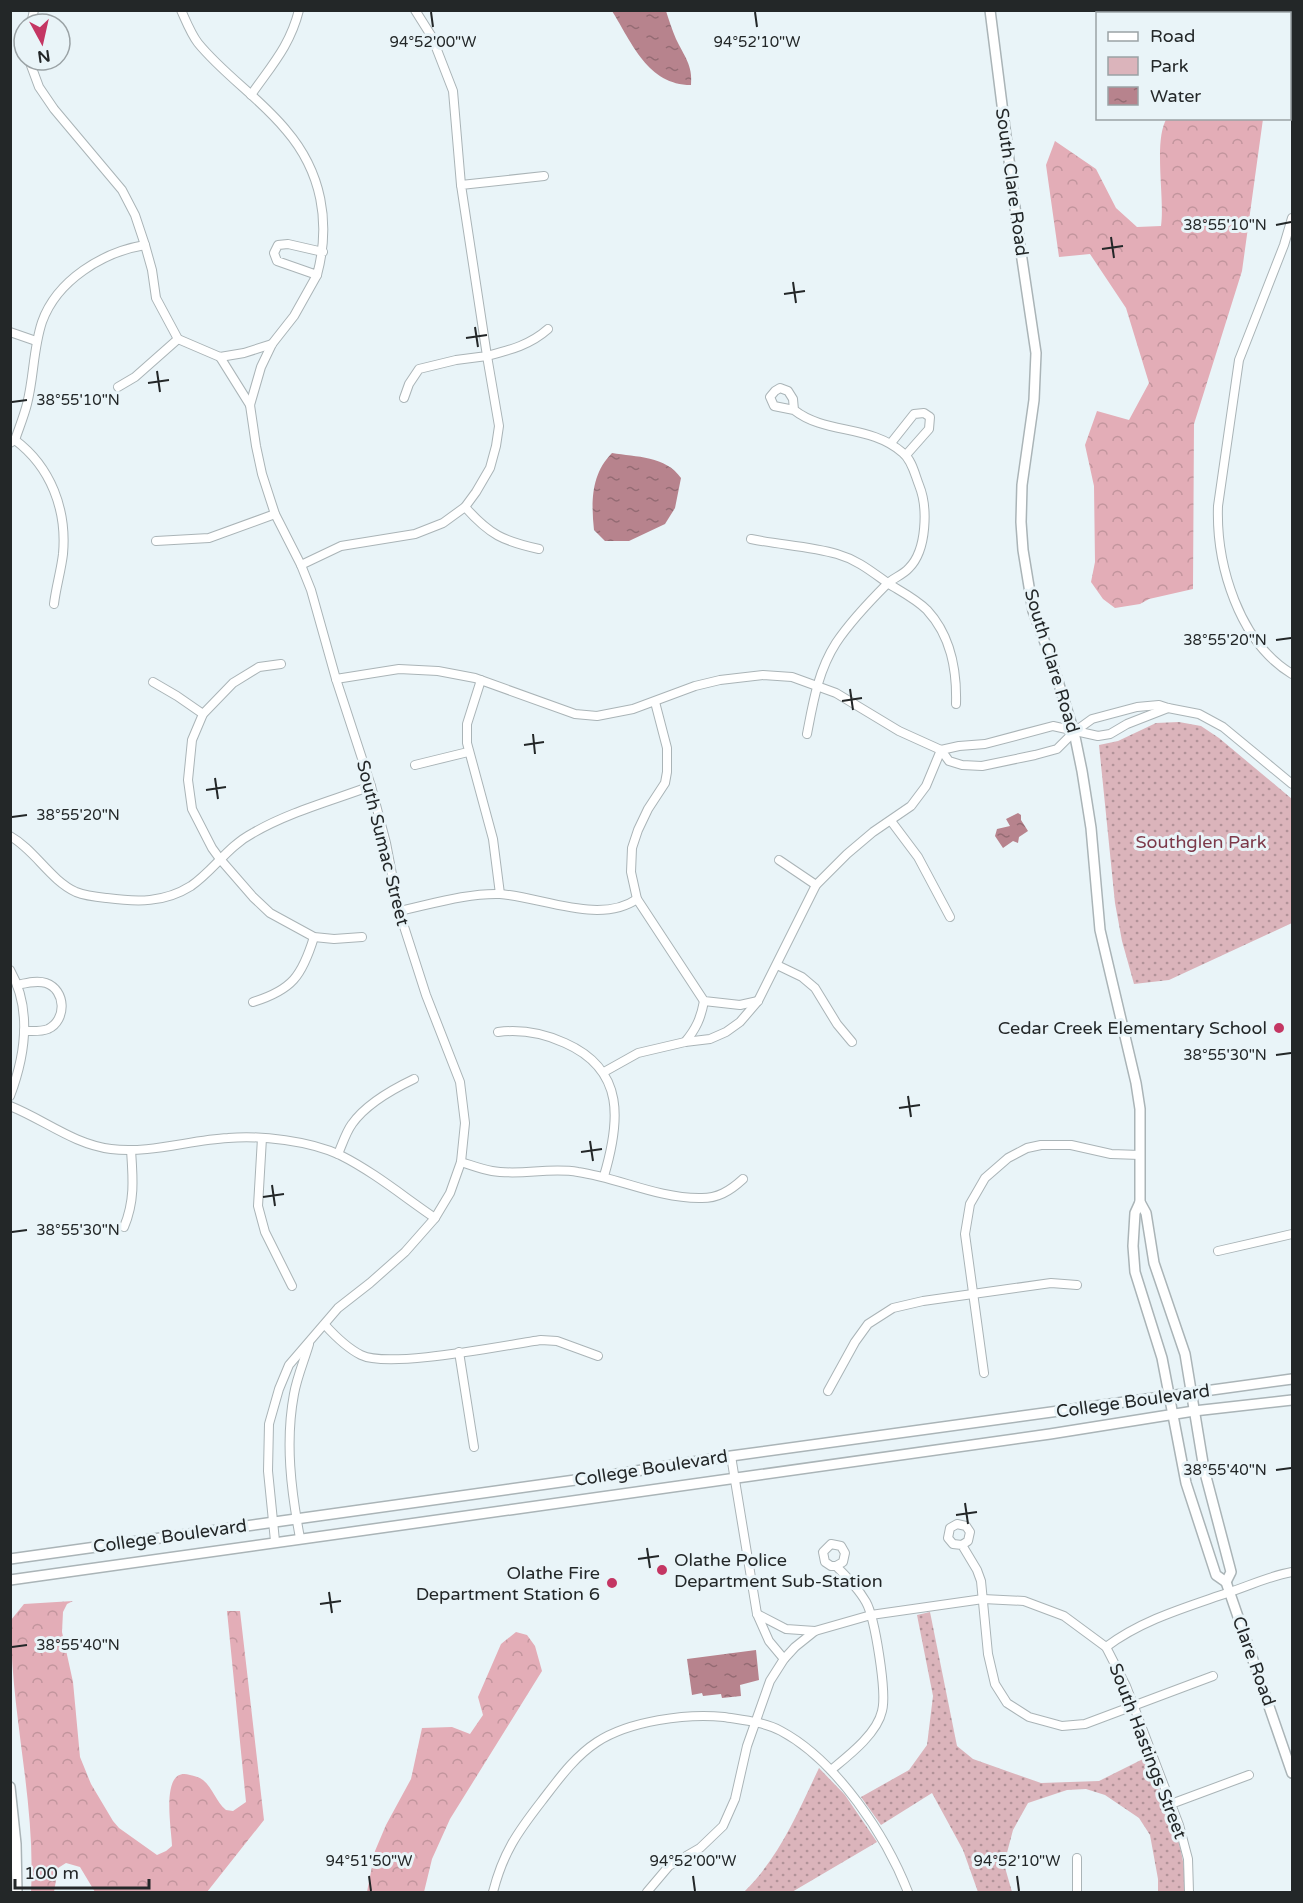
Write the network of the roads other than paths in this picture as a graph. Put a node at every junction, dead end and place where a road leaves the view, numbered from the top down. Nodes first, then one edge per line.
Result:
1 (181, 10) edge
2 (299, 10) edge
3 (415, 10) edge
4 (990, 10) edge
5 (33, 72) edge
6 (251, 95) junction
7 (544, 176) dead end
8 (461, 185) junction
9 (1293, 218) edge
10 (145, 244) junction
11 (323, 252) junction
12 (317, 275) junction
13 (548, 329) dead end
14 (10, 332) edge
15 (178, 339) junction
16 (36, 341) junction
17 (272, 344) junction
18 (487, 356) junction
19 (220, 357) junction
20 (118, 387) dead end
21 (404, 398) dead end
22 (250, 405) junction
23 (794, 410) dead end
24 (13, 441) edge
25 (891, 443) junction
26 (906, 455) junction
27 (465, 507) junction
28 (275, 514) junction
29 (751, 539) dead end
30 (156, 541) dead end
31 (540, 549) dead end
32 (301, 565) junction
33 (888, 583) junction
34 (54, 604) dead end
35 (281, 664) dead end
36 (1293, 674) edge
37 (336, 679) junction
38 (481, 680) junction
39 (153, 682) dead end
40 (816, 686) junction
41 (655, 702) junction
42 (956, 704) dead end
43 (1168, 708) junction
44 (203, 714) junction
45 (1074, 732) junction
46 (807, 734) dead end
47 (941, 750) junction
48 (468, 752) junction
49 (415, 765) dead end
50 (1293, 784) edge
51 (371, 786) junction
52 (891, 821) junction
53 (10, 836) edge
54 (220, 859) junction
55 (779, 860) dead end
56 (816, 885) junction
57 (500, 894) junction
58 (637, 899) junction
59 (399, 911) junction
60 (950, 917) dead end
61 (314, 937) junction
62 (362, 937) dead end
63 (777, 965) junction
64 (10, 970) edge
65 (17, 985) junction
66 (704, 1001) junction
67 (758, 1001) junction
68 (253, 1002) dead end
69 (24, 1031) junction
70 (498, 1032) dead end
71 (685, 1042) junction
72 (852, 1042) dead end
73 (604, 1072) junction
74 (414, 1079) dead end
75 (10, 1096) edge
76 (10, 1106) edge
77 (262, 1138) junction
78 (131, 1150) junction
79 (338, 1155) junction
80 (1140, 1155) junction
81 (461, 1162) junction
82 (604, 1176) junction
83 (743, 1179) dead end
84 (1140, 1202) junction
85 (435, 1218) junction
86 (124, 1227) dead end
87 (1293, 1234) edge
88 (1218, 1251) dead end
89 (1077, 1285) dead end
90 (292, 1287) dead end
91 (972, 1294) junction
92 (325, 1325) junction
93 (309, 1343) junction
94 (459, 1352) junction
95 (598, 1356) dead end
96 (984, 1373) dead end
97 (1293, 1379) edge
98 (828, 1391) dead end
99 (1192, 1393) junction
100 (1169, 1397) junction
101 (1293, 1400) edge
102 (1194, 1411) junction
103 (1172, 1415) junction
104 (474, 1447) dead end
105 (731, 1456) junction
106 (735, 1478) junction
107 (296, 1518) junction
108 (273, 1521) junction
109 (300, 1538) junction
110 (275, 1541) junction
111 (962, 1545) dead end
112 (10, 1559) edge
113 (836, 1566) dead end
114 (1293, 1572) edge
115 (10, 1580) edge
116 (1226, 1582) junction
117 (1230, 1592) junction
118 (983, 1599) junction
119 (757, 1614) junction
120 (871, 1615) junction
121 (815, 1632) junction
122 (1106, 1647) junction
123 (784, 1659) junction
124 (1213, 1676) dead end
125 (1133, 1706) junction
126 (756, 1723) junction
127 (831, 1770) junction
128 (1293, 1773) edge
129 (1249, 1775) dead end
130 (10, 1787) edge
131 (1172, 1804) junction
132 (1077, 1858) dead end
133 (17, 1893) edge
134 (493, 1893) edge
135 (646, 1893) edge
136 (908, 1893) edge
137 (1077, 1893) edge
138 (1189, 1893) edge

1 - 6 street, South Sumac Street
2 - 6 street
3 - 8 street
4 - 45 street, South Clare Road
5 - 10 street
6 - 11 street, South Sumac Street
7 - 8 street
8 - 18 street
9 - 36 street
10 - 15 street
10 - 16 street
11 - 12 street, South Sumac Street
11 - 12 street
12 - 17 street, South Sumac Street
13 - 18 street
14 - 16 street
15 - 19 street
15 - 20 street
16 - 24 street
17 - 19 street
17 - 22 street, South Sumac Street
18 - 21 street
18 - 27 street
19 - 22 street
22 - 28 street, South Sumac Street
23 - 25 street
24 - 34 street
25 - 26 street
25 - 26 street
26 - 33 street
27 - 31 street
27 - 32 street
28 - 30 street
28 - 32 street, South Sumac Street
29 - 33 street
32 - 37 street, South Sumac Street
33 - 40 street
33 - 42 street
35 - 44 street
37 - 38 street
37 - 51 street, South Sumac Street
38 - 41 street
38 - 48 street
39 - 44 street
40 - 41 street
40 - 46 street
40 - 47 street
41 - 58 street
43 - 45 street
43 - 45 street
43 - 50 street
44 - 54 street
45 - 47 street
45 - 47 street
45 - 80 street, South Clare Road
47 - 52 street
48 - 49 street
48 - 57 street
51 - 54 street
51 - 59 street, South Sumac Street
52 - 56 street
52 - 60 street
53 - 54 street
54 - 61 street
55 - 56 street
56 - 63 street
57 - 58 street
57 - 59 street
58 - 66 street
59 - 81 street, South Sumac Street
61 - 62 street
61 - 68 street
63 - 67 street
63 - 72 street
64 - 65 street
65 - 69 street
65 - 69 street
66 - 67 street
66 - 71 street
67 - 71 street
69 - 75 street
70 - 73 street
71 - 73 street
73 - 82 street
74 - 79 street
76 - 78 street
77 - 78 street
77 - 79 street
77 - 90 street
78 - 86 street
79 - 85 street
80 - 84 street, South Clare Road
80 - 91 street
81 - 82 street
81 - 85 street, South Sumac Street
82 - 83 street
84 - 99 street, South Clare Road
84 - 100 street, South Clare Road
85 - 92 street, South Sumac Street
87 - 88 street
89 - 91 street
91 - 96 street
91 - 98 street
92 - 93 street, South Sumac Street
92 - 94 street
93 - 107 street, South Sumac Street
93 - 108 street, South Sumac Street
94 - 95 street
94 - 104 street
97 - 99 street, College Boulevard
99 - 100 street, College Boulevard
99 - 102 street, South Clare Road
100 - 103 street, South Clare Road
100 - 105 street, College Boulevard
101 - 102 street, College Boulevard
102 - 103 street, College Boulevard
102 - 116 street, Clare Road
103 - 106 street, College Boulevard
103 - 116 street, Clare Road
105 - 106 street
105 - 107 street, College Boulevard
106 - 109 street, College Boulevard
106 - 119 street
107 - 108 street, College Boulevard
107 - 109 street, South Sumac Street
108 - 110 street, South Sumac Street
108 - 112 street, College Boulevard
109 - 110 street, College Boulevard
110 - 115 street, College Boulevard
111 - 118 street
113 - 120 street
114 - 117 street
116 - 117 street, Clare Road
117 - 122 street
117 - 128 street, Clare Road
118 - 120 street
118 - 122 street
118 - 125 street
119 - 121 street
119 - 123 street
120 - 121 street
120 - 127 street
121 - 123 street
122 - 125 street, South Hastings Street
123 - 126 street
124 - 125 street
125 - 131 street, South Hastings Street
126 - 127 street
126 - 134 street
126 - 135 street
127 - 136 street
129 - 131 street
130 - 133 street
131 - 138 street, South Hastings Street
132 - 137 street

